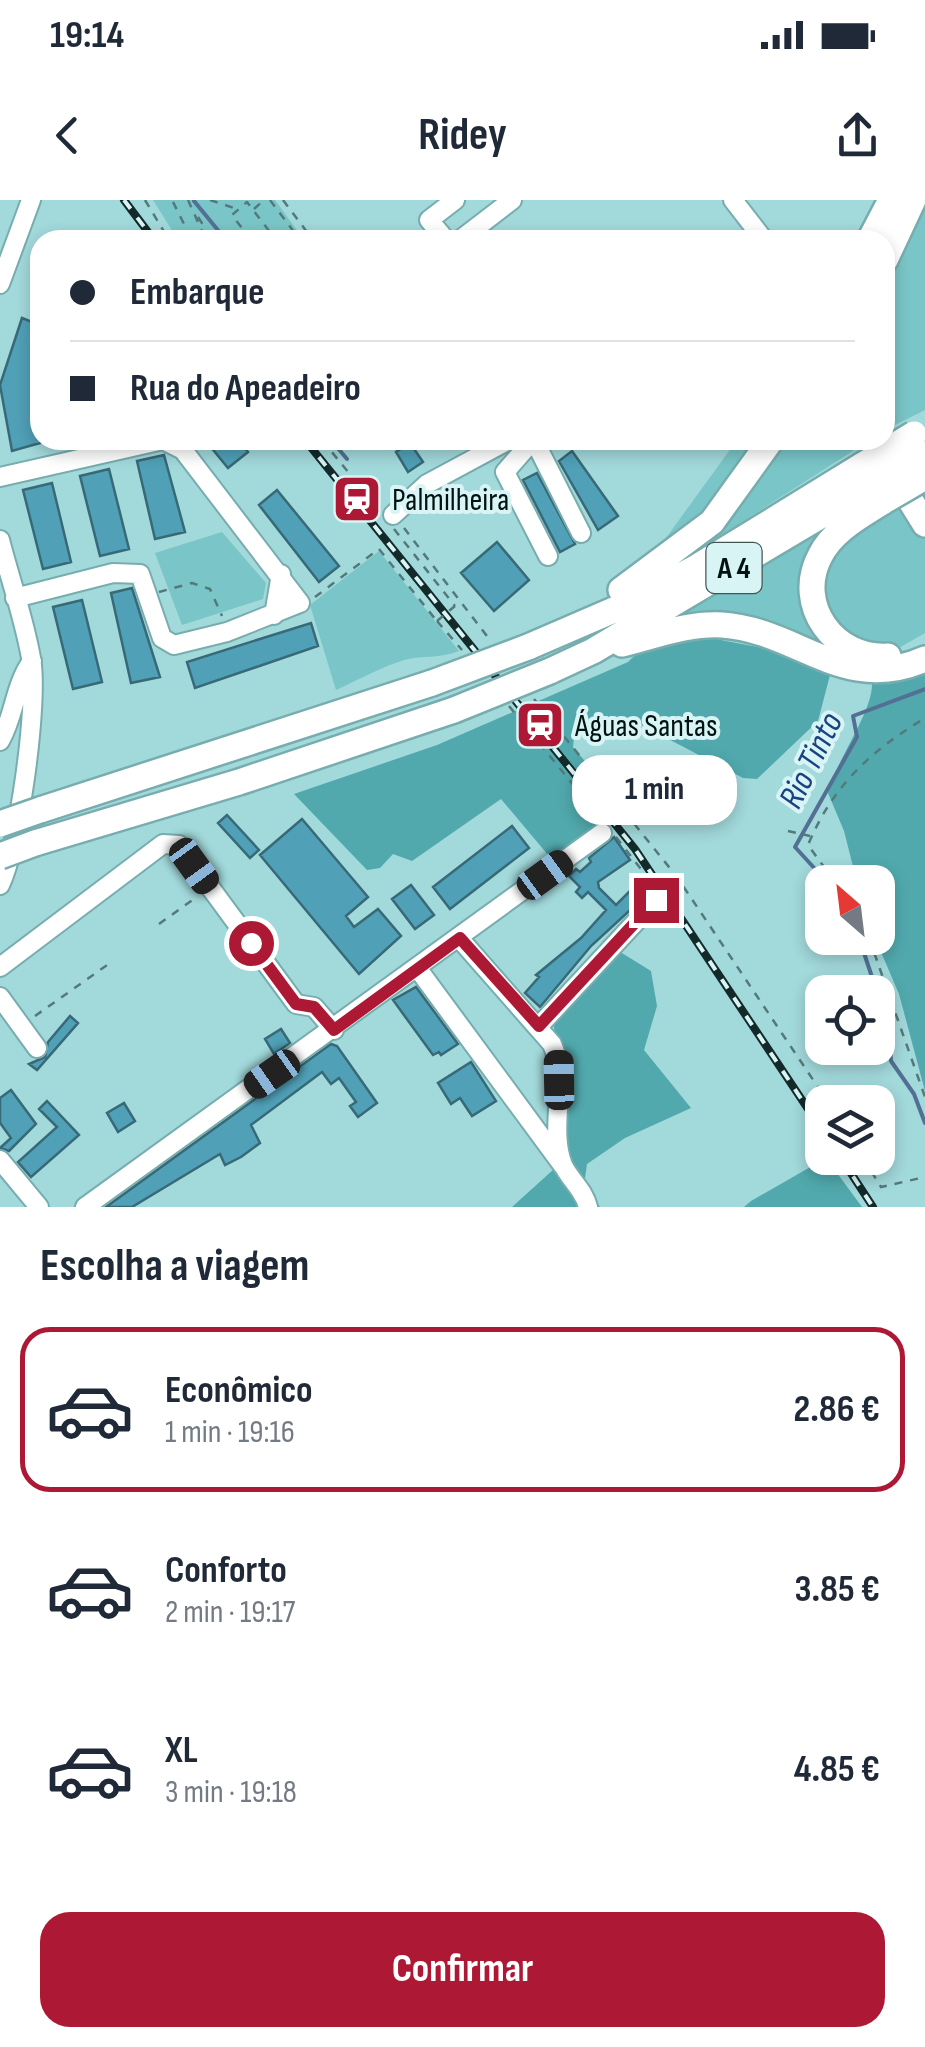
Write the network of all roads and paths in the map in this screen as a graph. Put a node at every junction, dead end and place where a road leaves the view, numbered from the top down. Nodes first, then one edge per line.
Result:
1 (31, 200) edge
2 (145, 200) edge
3 (188, 200) edge
4 (210, 200) edge
5 (267, 200) edge
6 (283, 200) edge
7 (456, 200) edge
8 (733, 200) edge
9 (913, 200) edge
10 (175, 201) edge
11 (247, 201) edge
12 (508, 201) edge
13 (888, 205) edge
14 (238, 210) junction
15 (253, 210) junction
16 (197, 218) junction
17 (184, 224) junction
18 (163, 230) edge
19 (187, 230) edge
20 (202, 230) edge
21 (206, 230) edge
22 (243, 230) edge
23 (268, 230) edge
24 (292, 230) edge
25 (305, 230) edge
26 (438, 230) edge
27 (472, 230) edge
28 (756, 230) edge
29 (875, 230) edge
30 (885, 230) edge
31 (895, 239) edge
32 (0, 284) edge
33 (921, 439) edge
34 (119, 450) edge
35 (183, 450) edge
36 (489, 450) edge
37 (524, 450) edge
38 (538, 450) edge
39 (763, 450) edge
40 (879, 450) edge
41 (894, 450) edge
42 (0, 477) edge
43 (925, 477) edge
44 (874, 483) junction
45 (925, 500) edge
46 (395, 514) joint
47 (925, 524) edge
48 (580, 532) dead end
49 (0, 540) edge
50 (548, 556) dead end
51 (282, 574) junction
52 (148, 595) junction
53 (448, 597) dead end
54 (15, 598) junction
55 (300, 602) junction
56 (274, 616) junction
57 (226, 632) junction
58 (560, 633) junction
59 (492, 642) dead end
60 (925, 643) edge
61 (593, 651) junction
62 (925, 660) edge
63 (32, 661) junction
64 (526, 689) dead end
65 (925, 718) edge
66 (529, 730) dead end
67 (0, 741) edge
68 (0, 824) edge
69 (788, 831) dead end
70 (602, 833) dead end
71 (812, 837) junction
72 (0, 856) edge
73 (822, 865) edge
74 (0, 885) edge
75 (210, 888) junction
76 (656, 900) joint
77 (159, 924) dead end
78 (460, 938) junction
79 (875, 955) edge
80 (110, 963) dead end
81 (0, 968) edge
82 (418, 969) junction
83 (0, 997) edge
84 (22, 1026) junction
85 (539, 1026) junction
86 (334, 1030) junction
87 (37, 1048) dead end
88 (817, 1085) edge
89 (925, 1097) edge
90 (0, 1160) edge
91 (564, 1166) junction
92 (873, 1175) edge
93 (925, 1177) edge
94 (29, 1204) edge
95 (86, 1207) edge
96 (588, 1207) edge

1 - 32 street
2 - 18 path
3 - 16 path
4 - 14 path
5 - 15 path
5 - 24 path
6 - 25 path
7 - 26 street
8 - 28 street
9 - 31 highway
10 - 17 path
11 - 14 path
11 - 15 path
12 - 27 street
13 - 29 highway
13 - 30 highway
14 - 22 path
15 - 23 path
16 - 17 path
16 - 20 path
16 - 21 path
17 - 19 path
33 - 44 highway, A 4, bridge
34 - 42 street
35 - 51 street
36 - 46 street
37 - 50 street
38 - 48 street
39 - 58 highway
40 - 47 highway
41 - 45 highway
43 - 44 highway, bridge
44 - 58 highway, A 4
44 - 60 highway
44 - 61 highway, A 4
46 - 59 path
49 - 54 street
51 - 55 street
51 - 56 street
52 - 54 street
52 - 57 path
52 - 57 street
53 - 55 path, bridge
54 - 63 street
55 - 56 street
56 - 57 street
58 - 68 highway, A 4, bridge
61 - 62 highway
61 - 72 highway, A 4, bridge
63 - 67 street
63 - 74 street
64 - 88 path
65 - 71 path
66 - 76 path
69 - 71 path
70 - 78 street
71 - 73 path
75 - 77 path
75 - 81 street
75 - 86 street
76 - 85 street
78 - 82 street
78 - 85 street
79 - 89 path
80 - 84 path
82 - 86 street
82 - 91 street
83 - 84 street
84 - 87 street
85 - 91 street
86 - 95 street
90 - 94 street
91 - 96 street
92 - 93 path

